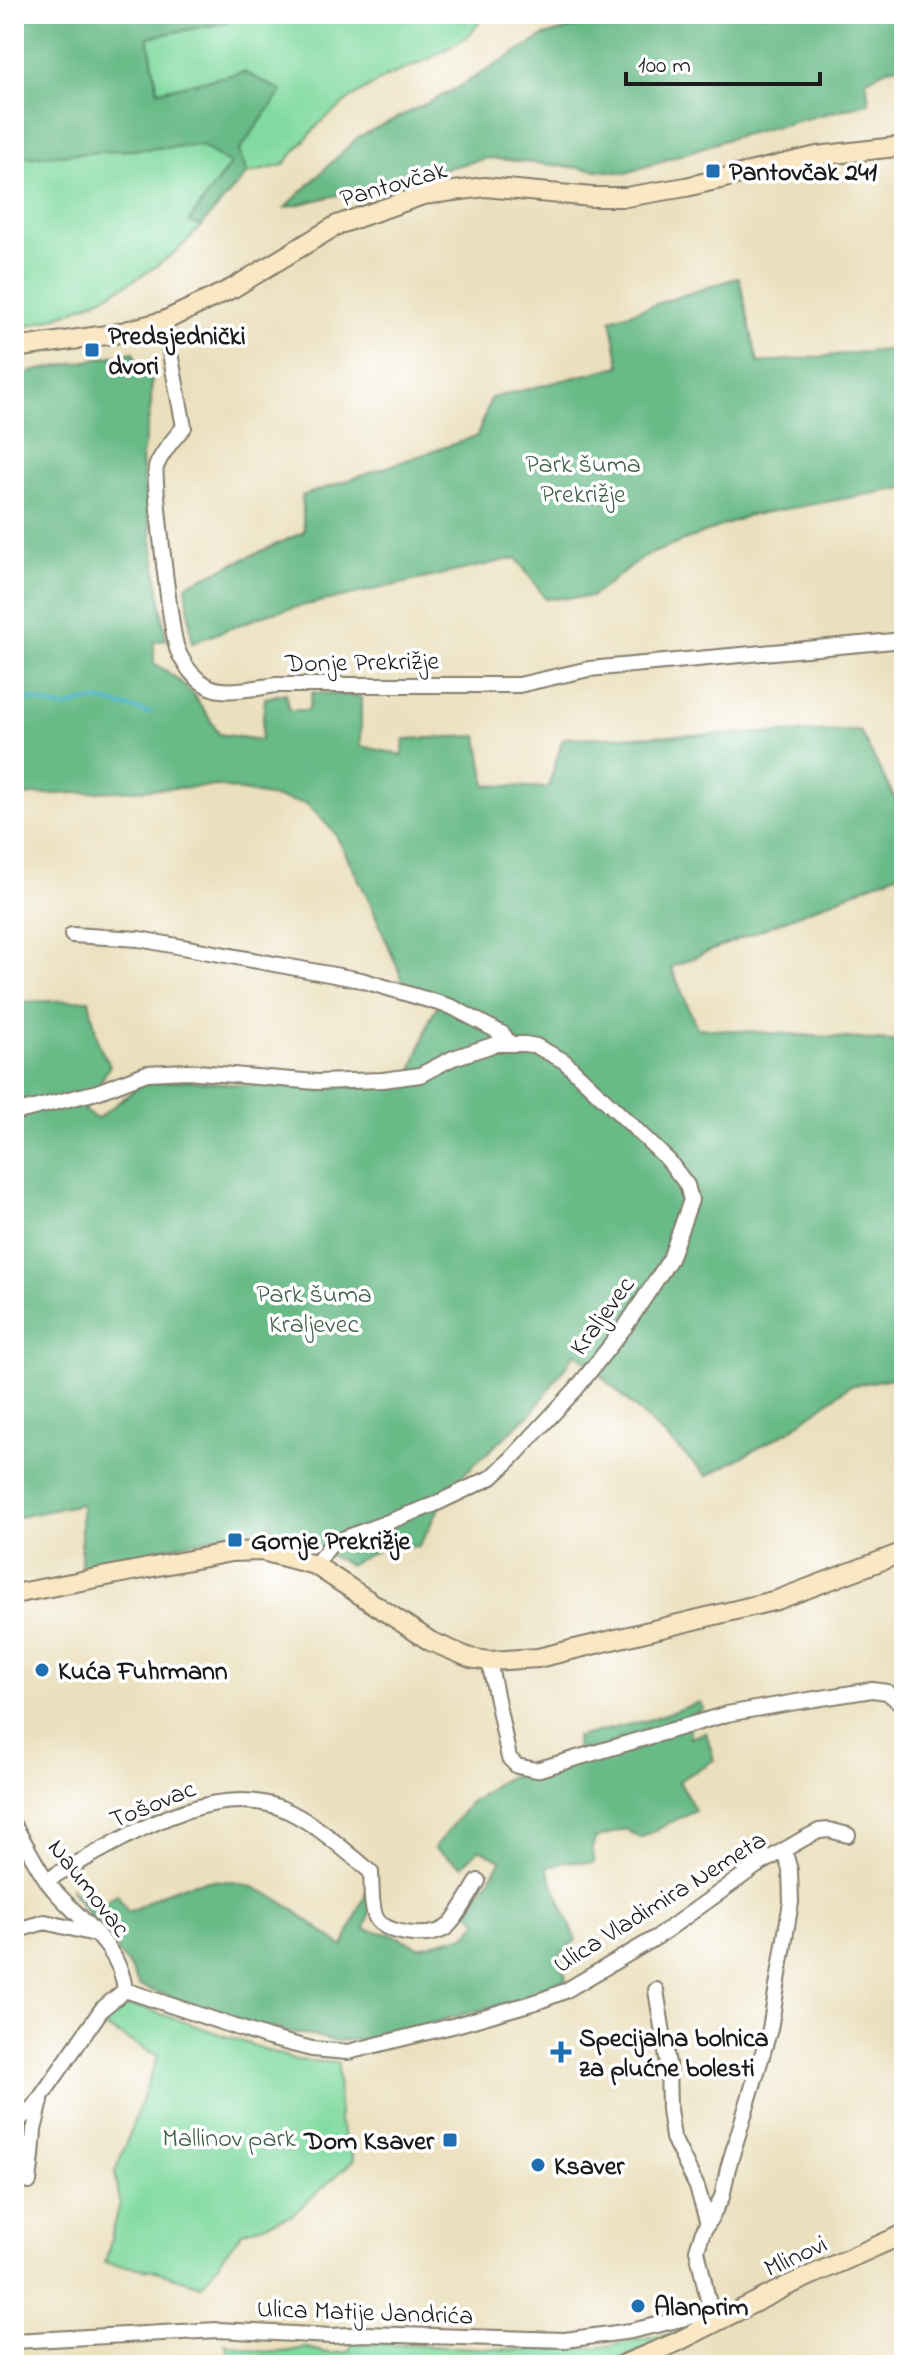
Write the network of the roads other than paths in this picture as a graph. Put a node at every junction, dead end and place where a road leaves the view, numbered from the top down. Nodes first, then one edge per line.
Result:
1 (904, 146) edge
2 (164, 321) junction
3 (14, 348) edge
4 (904, 640) edge
5 (72, 935) dead end
6 (510, 1044) junction
7 (14, 1113) edge
8 (904, 1552) edge
9 (315, 1565) junction
10 (14, 1594) edge
11 (489, 1661) junction
12 (904, 1706) edge
13 (14, 1826) edge
14 (848, 1835) dead end
15 (784, 1850) junction
16 (478, 1881) dead end
17 (48, 1882) junction
18 (14, 1931) edge
19 (96, 1934) junction
20 (125, 1990) junction
21 (656, 1990) dead end
22 (42, 2095) junction
23 (14, 2125) edge
24 (14, 2139) edge
25 (32, 2156) junction
26 (29, 2182) dead end
27 (708, 2224) junction
28 (904, 2234) edge
29 (14, 2341) edge
30 (622, 2365) edge

1 - 2 main road, Pantovčak
2 - 3 main road, Pantovčak
2 - 4 street, Donje Prekrižje
5 - 6 street, Kraljevec
6 - 7 street, Kraljevec
6 - 9 street, Kraljevec
8 - 11 main road
9 - 10 main road
9 - 11 main road
11 - 12 street
13 - 17 street, Naumovac
14 - 15 street, Ulica Vladimira Nemeta
15 - 20 street, Ulica Vladimira Nemeta
15 - 27 street
16 - 17 street, Tošovac
17 - 19 street, Naumovac
18 - 19 street
19 - 20 street, Naumovac
20 - 22 street
21 - 27 street
22 - 23 street
22 - 25 street
24 - 25 street
25 - 26 street
27 - 29 street, Ulica Matije Jandrića
28 - 30 main road, Mlinovi

